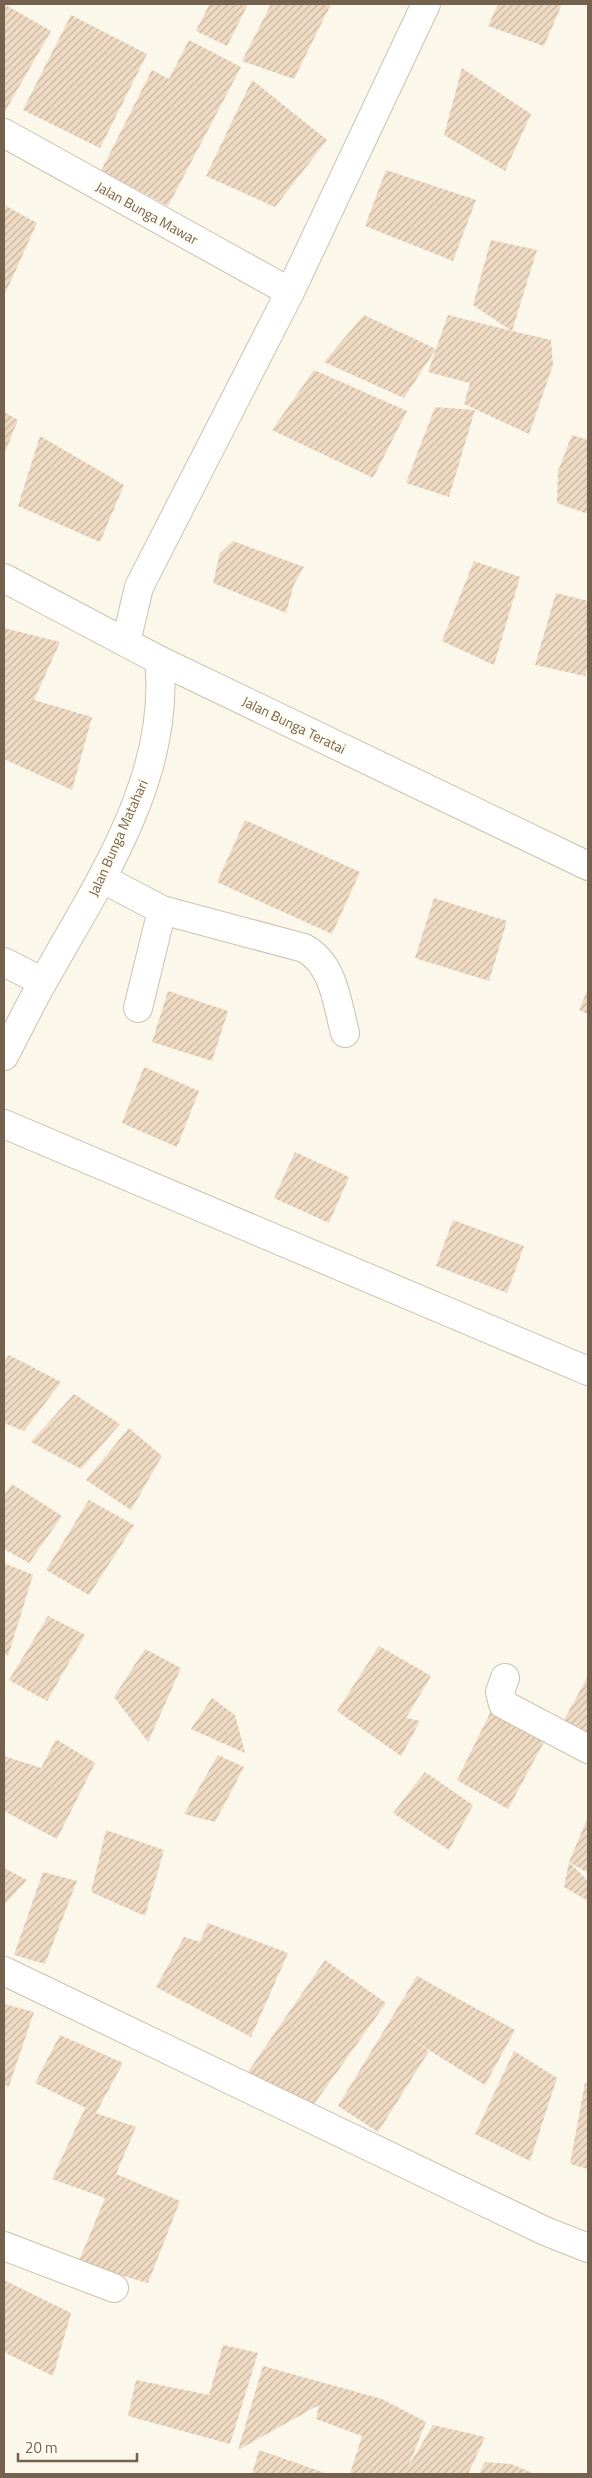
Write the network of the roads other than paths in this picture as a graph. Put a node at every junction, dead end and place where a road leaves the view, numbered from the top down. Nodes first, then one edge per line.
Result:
1 (426, 4) edge
2 (4, 133) edge
3 (290, 292) junction
4 (4, 578) edge
5 (126, 642) junction
6 (159, 660) junction
7 (588, 866) edge
8 (103, 879) junction
9 (162, 910) junction
10 (4, 962) edge
11 (43, 982) junction
12 (138, 1008) dead end
13 (345, 1033) dead end
14 (4, 1056) edge
15 (4, 1124) edge
16 (588, 1371) edge
17 (505, 1678) dead end
18 (588, 1749) edge
19 (4, 1972) edge
20 (4, 2246) edge
21 (588, 2248) edge
22 (114, 2288) dead end

1 - 3 street
2 - 3 street, Jalan Bunga Mawar
3 - 5 street
4 - 5 street, Jalan Bunga Teratai
5 - 6 street, Jalan Bunga Teratai
6 - 7 street, Jalan Bunga Teratai
6 - 8 street, Jalan Bunga Matahari
8 - 9 street
8 - 11 street, Jalan Bunga Matahari
9 - 12 street
9 - 13 street
10 - 11 street
11 - 14 street, Jalan Bunga Matahari
15 - 16 street
17 - 18 street
19 - 21 street
20 - 22 street

